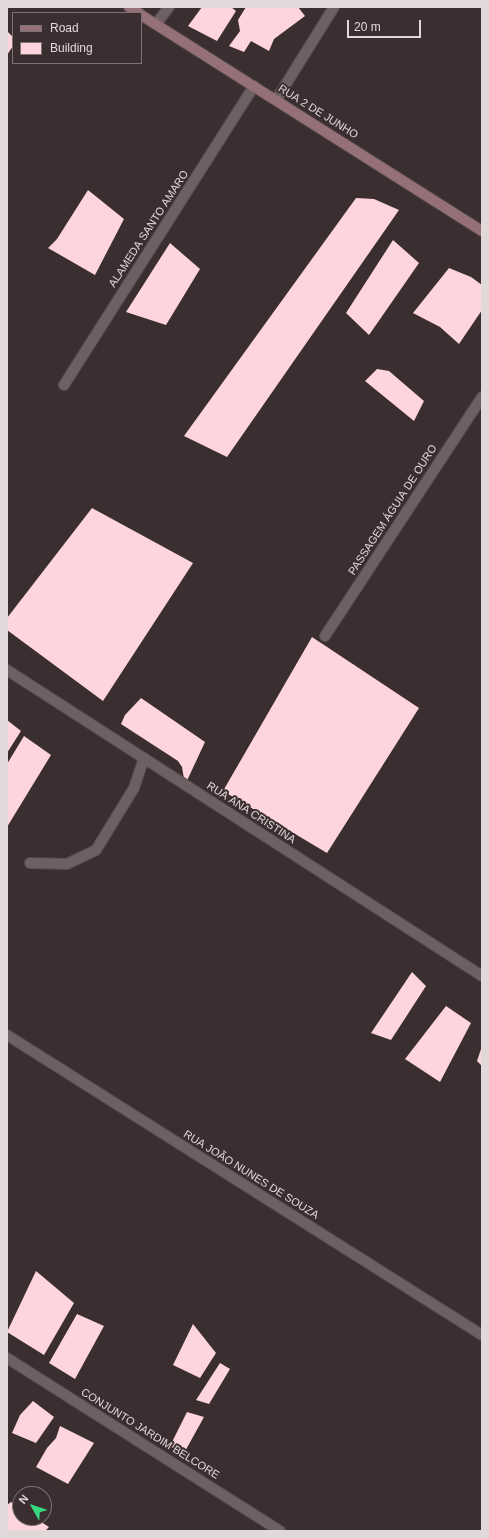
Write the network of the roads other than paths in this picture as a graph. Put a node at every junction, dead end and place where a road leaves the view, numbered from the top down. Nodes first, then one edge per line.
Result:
1 (169, 7) edge
2 (334, 7) edge
3 (142, 15) edge
4 (156, 24) junction
5 (254, 86) junction
6 (276, 100) junction
7 (482, 230) edge
8 (64, 385) dead end
9 (482, 397) edge
10 (324, 636) dead end
11 (7, 670) edge
12 (144, 758) junction
13 (30, 863) dead end
14 (482, 976) edge
15 (7, 1035) edge
16 (482, 1335) edge
17 (7, 1358) edge
18 (280, 1531) edge

1 - 4 street
2 - 6 street
3 - 4 street, RUA 2 DE JUNHO
4 - 5 street, RUA 2 DE JUNHO
5 - 6 street, RUA 2 DE JUNHO
5 - 8 street, ALAMEDA SANTO AMARO
6 - 7 street, RUA 2 DE JUNHO
9 - 10 street, PASSAGEM ÁGUIA DE OURO
11 - 12 street, RUA ANA CRISTINA
12 - 13 street
12 - 14 street, RUA ANA CRISTINA
15 - 16 street, RUA JOÃO NUNES DE SOUZA
17 - 18 street, CONJUNTO JARDIM BELCORE

